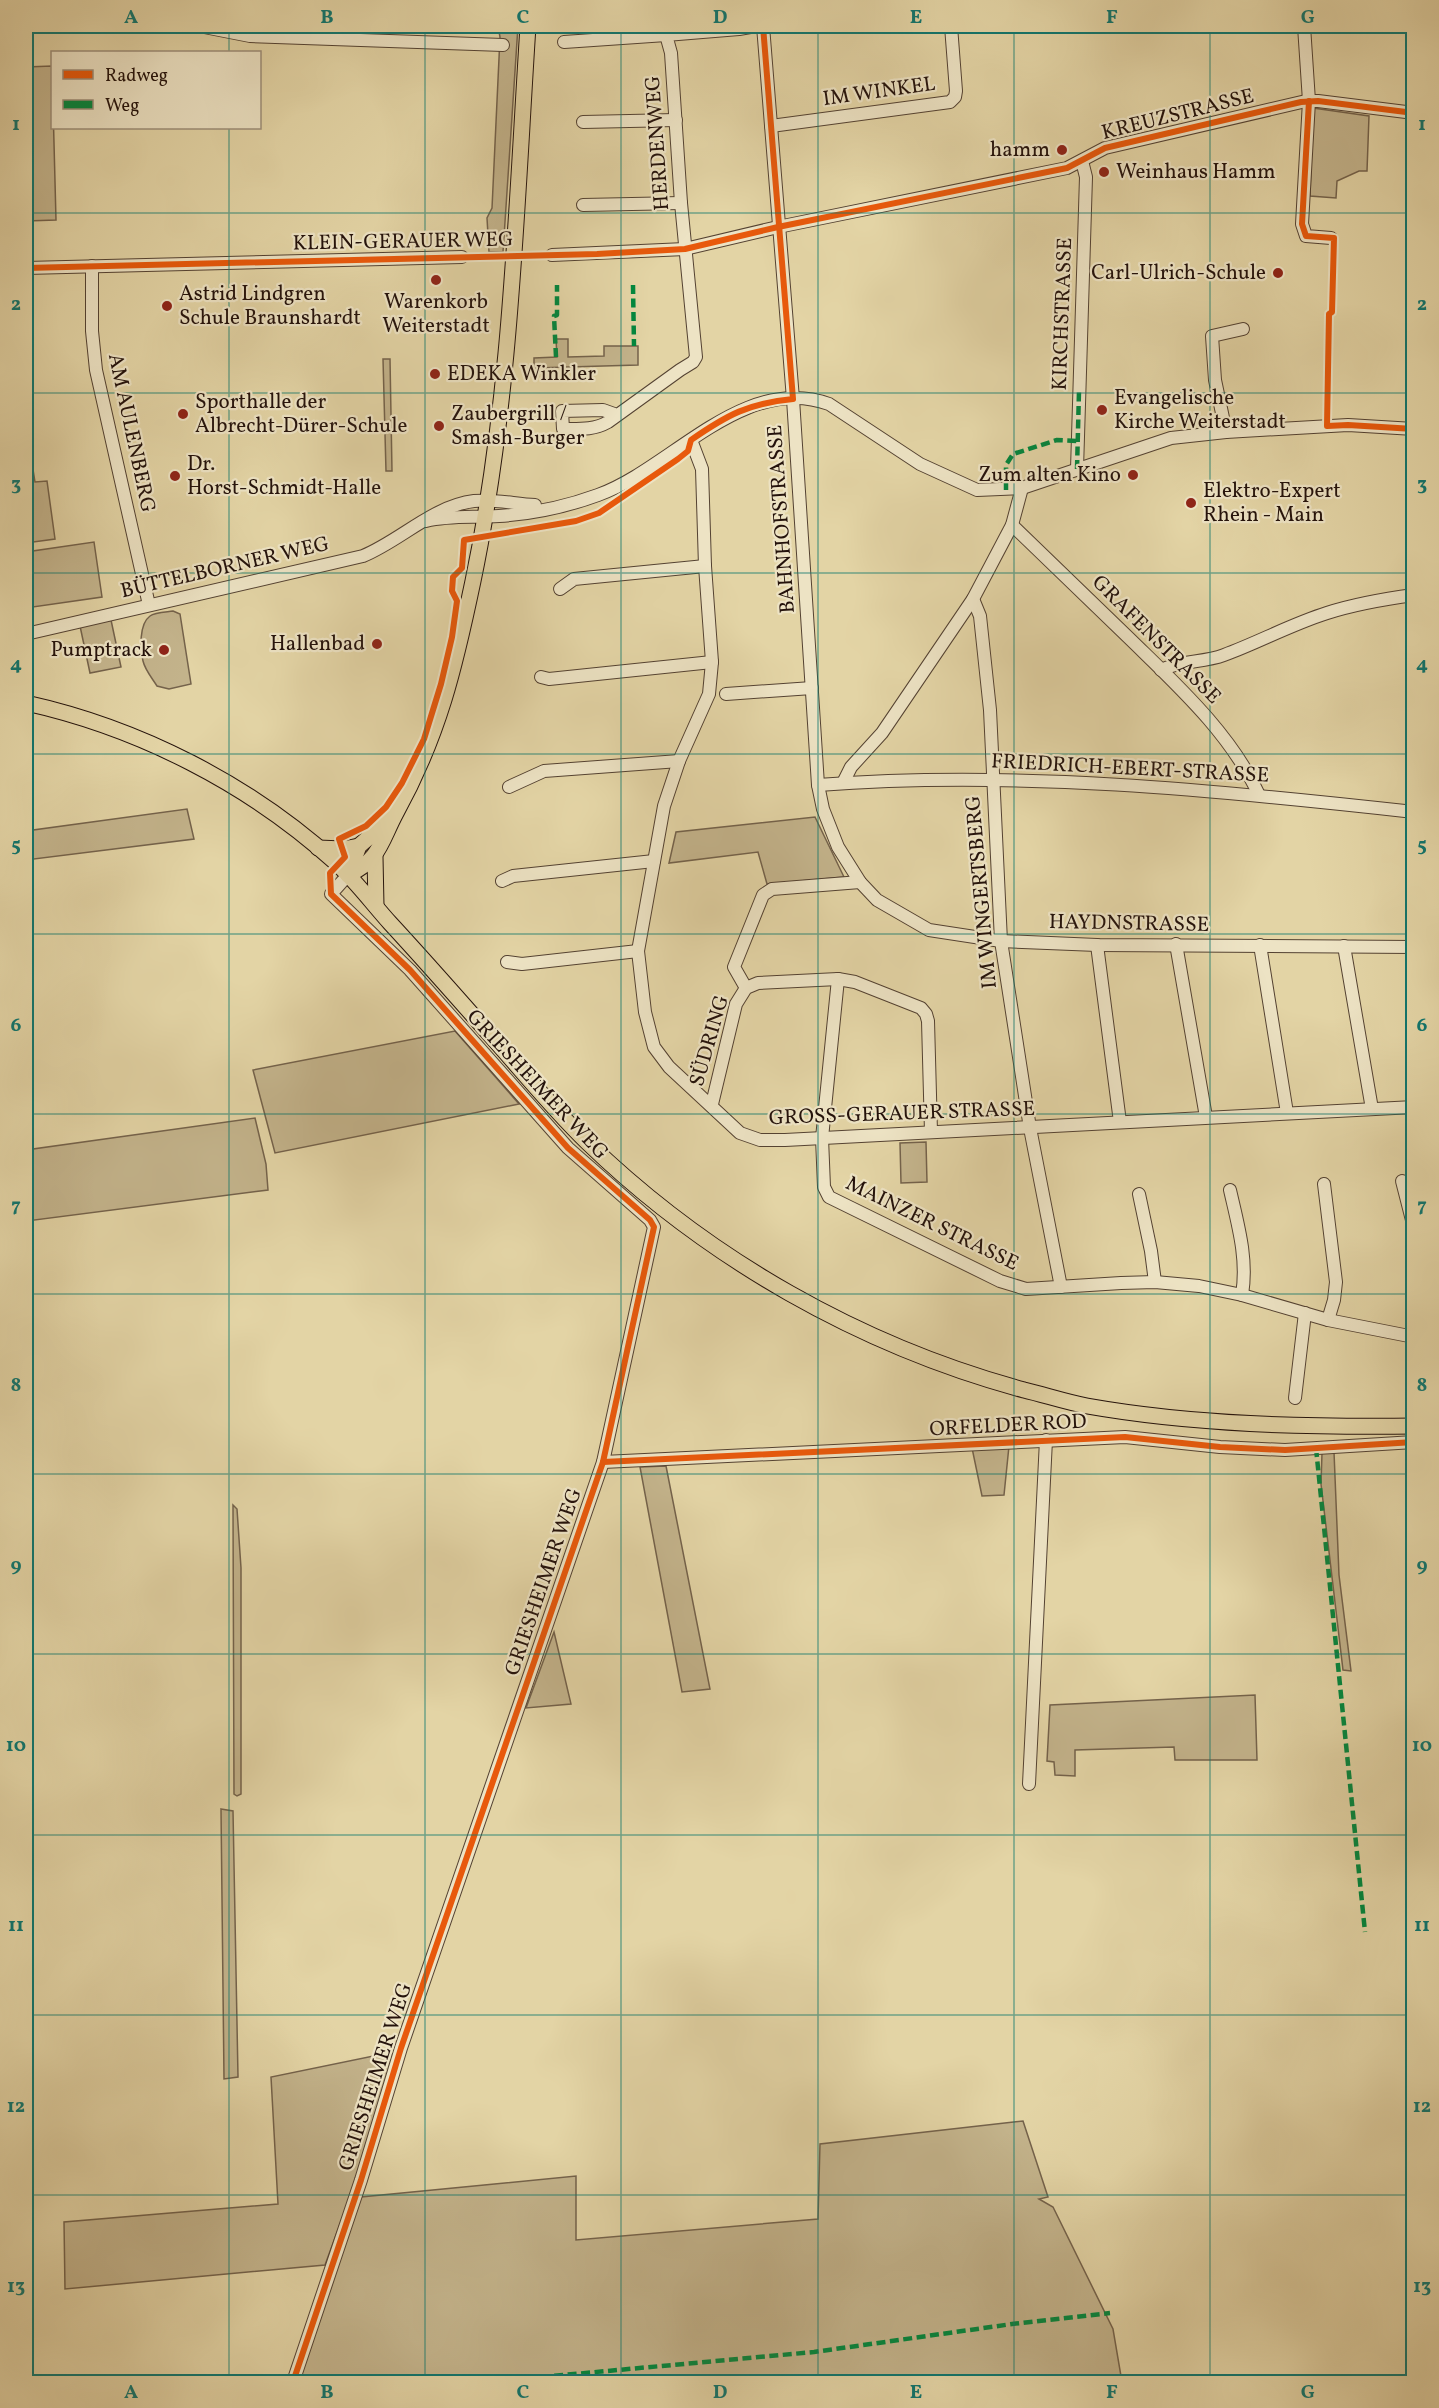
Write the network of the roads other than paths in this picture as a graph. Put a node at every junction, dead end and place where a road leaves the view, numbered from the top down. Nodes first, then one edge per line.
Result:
1 (199, 26) edge
2 (528, 26) edge
3 (756, 26) edge
4 (763, 26) edge
5 (951, 26) edge
6 (1304, 26) edge
7 (665, 30) edge
8 (564, 42) dead end
9 (503, 45) dead end
10 (1309, 100) junction
11 (1413, 113) edge
12 (676, 120) junction
13 (583, 122) dead end
14 (771, 126) junction
15 (1082, 161) junction
16 (681, 203) junction
17 (583, 205) dead end
18 (778, 227) junction
19 (1330, 238) dead end
20 (685, 249) junction
21 (552, 255) dead end
22 (462, 257) dead end
23 (92, 266) junction
24 (26, 268) edge
25 (1243, 329) dead end
26 (793, 399) junction
27 (617, 415) dead end
28 (1413, 429) edge
29 (1226, 432) junction
30 (691, 440) junction
31 (1077, 469) junction
32 (1022, 488) junction
33 (488, 508) junction
34 (1012, 525) junction
35 (705, 566) junction
36 (560, 589) dead end
37 (1413, 595) edge
38 (973, 599) junction
39 (149, 605) junction
40 (26, 634) edge
41 (712, 662) junction
42 (1161, 670) junction
43 (541, 677) dead end
44 (812, 688) junction
45 (726, 694) dead end
46 (26, 703) edge
47 (679, 761) junction
48 (992, 780) junction
49 (843, 783) junction
50 (818, 785) junction
51 (509, 786) dead end
52 (1259, 795) junction
53 (1413, 812) edge
54 (395, 815) junction
55 (359, 846) junction
56 (318, 848) junction
57 (375, 857) junction
58 (654, 861) junction
59 (348, 875) junction
60 (502, 880) dead end
61 (860, 882) junction
62 (375, 906) junction
63 (1001, 941) junction
64 (1176, 944) junction
65 (1097, 945) junction
66 (1260, 945) junction
67 (1344, 946) junction
68 (1413, 947) edge
69 (638, 951) junction
70 (507, 963) dead end
71 (838, 979) junction
72 (746, 988) junction
73 (712, 1104) junction
74 (1413, 1107) edge
75 (1372, 1109) junction
76 (1287, 1113) junction
77 (1206, 1117) junction
78 (1120, 1122) junction
79 (1030, 1128) junction
80 (932, 1132) junction
81 (822, 1138) junction
82 (1402, 1181) dead end
83 (1324, 1184) dead end
84 (1230, 1190) dead end
85 (1139, 1194) dead end
86 (1413, 1228) edge
87 (1155, 1282) junction
88 (1061, 1287) junction
89 (1242, 1295) junction
90 (1305, 1313) junction
91 (1328, 1320) junction
92 (1413, 1337) edge
93 (1296, 1398) dead end
94 (1413, 1426) edge
95 (1046, 1440) junction
96 (1413, 1442) edge
97 (603, 1462) junction
98 (1029, 1784) dead end
99 (293, 2382) edge

1 - 9 street
2 - 33 main road
3 - 7 street
4 - 14 street, BAHNHOFSTRASSE
5 - 14 street, IM WINKEL
6 - 10 street
7 - 8 street
7 - 12 street, HERDENWEG
10 - 11 street, KREUZSTRASSE
10 - 15 street, KREUZSTRASSE
10 - 19 street
12 - 13 street
12 - 16 street, HERDENWEG
14 - 18 street, BAHNHOFSTRASSE
15 - 18 street, KREUZSTRASSE
15 - 31 street, KIRCHSTRASSE
16 - 17 street
16 - 20 street, HERDENWEG
18 - 20 street
18 - 26 street, BAHNHOFSTRASSE
20 - 21 street
20 - 27 street, HERDENWEG
22 - 23 street, KLEIN-GERAUER WEG
23 - 24 street, KLEIN-GERAUER WEG
23 - 39 street, AM AULENBERG
25 - 29 street
26 - 30 street, BÜTTELBORNER WEG
26 - 32 street, BÜTTELBORNER WEG
26 - 44 street, BAHNHOFSTRASSE
28 - 29 street, BÜTTELBORNER WEG
29 - 31 street, BÜTTELBORNER WEG
30 - 33 street, BÜTTELBORNER WEG
30 - 35 street, GROSS-GERAUER STRASSE
31 - 32 street, BÜTTELBORNER WEG
32 - 34 street
33 - 39 street, BÜTTELBORNER WEG
33 - 54 main road
34 - 38 street
34 - 42 street, GRAFENSTRASSE
35 - 36 street
35 - 41 street, GROSS-GERAUER STRASSE
37 - 42 street
38 - 48 street, IM WINGERTSBERG
38 - 49 street
39 - 40 street, BÜTTELBORNER WEG
41 - 43 street
41 - 47 street, GROSS-GERAUER STRASSE
42 - 52 street, GRAFENSTRASSE
44 - 45 street
44 - 50 street, BAHNHOFSTRASSE
46 - 56 main road
47 - 51 street
47 - 58 street, GROSS-GERAUER STRASSE
48 - 49 street, FRIEDRICH-EBERT-STRASSE
48 - 52 street, FRIEDRICH-EBERT-STRASSE
48 - 63 street, IM WINGERTSBERG
49 - 50 street, FRIEDRICH-EBERT-STRASSE
50 - 61 street, HAYDNSTRASSE
52 - 53 street, FRIEDRICH-EBERT-STRASSE
54 - 55 main road
54 - 57 main road
55 - 56 main road
55 - 59 main road
56 - 59 main road
57 - 59 main road
57 - 62 main road
58 - 60 street
58 - 69 street, GROSS-GERAUER STRASSE
59 - 62 main road
59 - 97 street, GRIESHEIMER WEG
61 - 63 street, HAYDNSTRASSE
61 - 72 street, SÜDRING
62 - 94 main road
63 - 65 street, HAYDNSTRASSE
63 - 79 street, IM WINGERTSBERG
64 - 65 street, HAYDNSTRASSE
64 - 66 street, HAYDNSTRASSE
64 - 77 street
65 - 78 street
66 - 67 street, HAYDNSTRASSE
66 - 76 street
67 - 68 street, HAYDNSTRASSE
67 - 75 street
69 - 70 street
69 - 73 street, GROSS-GERAUER STRASSE
71 - 72 street, SÜDRING
71 - 80 street, SÜDRING
71 - 81 street, MAINZER STRASSE
72 - 73 street, SÜDRING
73 - 81 street, GROSS-GERAUER STRASSE
74 - 75 street, GROSS-GERAUER STRASSE
75 - 76 street, GROSS-GERAUER STRASSE
76 - 77 street, GROSS-GERAUER STRASSE
77 - 78 street, GROSS-GERAUER STRASSE
78 - 79 street, GROSS-GERAUER STRASSE
79 - 80 street, GROSS-GERAUER STRASSE
79 - 88 street, IM WINGERTSBERG
80 - 81 street, GROSS-GERAUER STRASSE
81 - 88 street, MAINZER STRASSE
82 - 86 street
83 - 91 street
84 - 89 street
85 - 87 street
87 - 88 street, MAINZER STRASSE
87 - 89 street, MAINZER STRASSE
89 - 90 street, MAINZER STRASSE
90 - 91 street, MAINZER STRASSE
90 - 93 street
91 - 92 street, MAINZER STRASSE
95 - 96 street, ORFELDER ROD
95 - 97 street, ORFELDER ROD
95 - 98 street, ORFELDER ROD
97 - 99 street, GRIESHEIMER WEG

